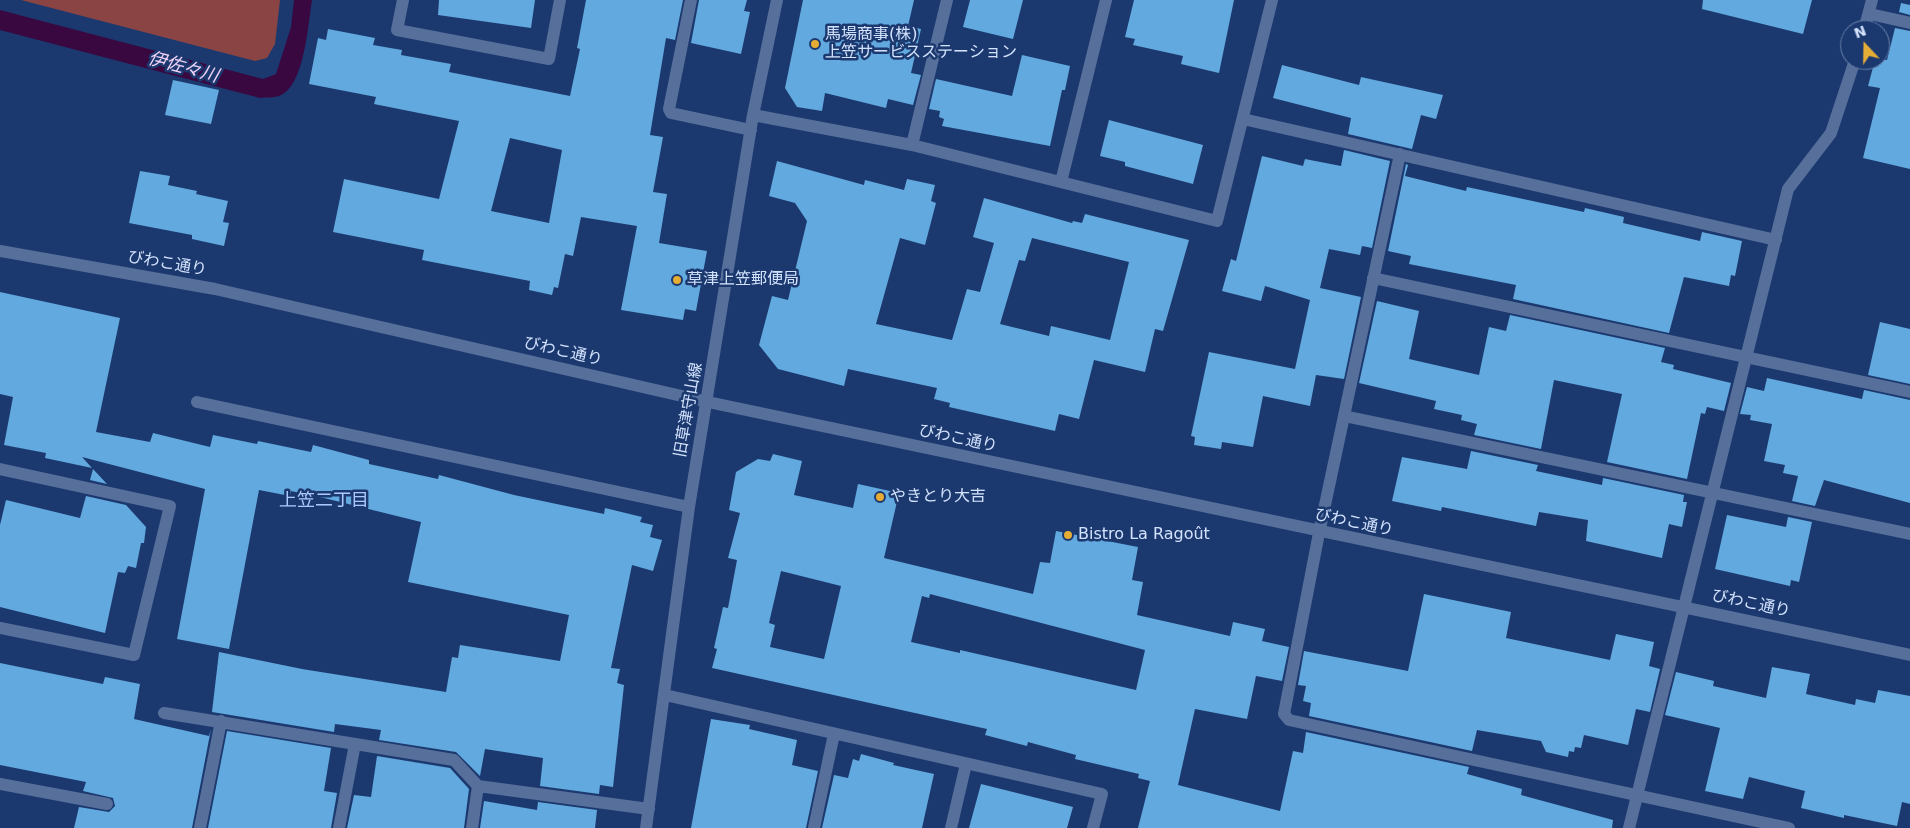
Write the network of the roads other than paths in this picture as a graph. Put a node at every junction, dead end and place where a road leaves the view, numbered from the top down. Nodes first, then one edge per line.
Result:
1 (403, 0) edge
2 (560, 0) edge
3 (691, 0) edge
4 (777, 0) edge
5 (947, 0) edge
6 (1106, 0) edge
7 (1272, 0) edge
8 (1872, 0) edge
9 (1870, 14) junction
10 (1868, 20) edge
11 (1910, 23) edge
12 (1852, 70) edge
13 (753, 115) junction
14 (1243, 119) junction
15 (751, 130) junction
16 (912, 145) junction
17 (1400, 154) junction
18 (1061, 182) junction
19 (1776, 240) junction
20 (0, 250) edge
21 (1373, 278) junction
22 (1747, 359) junction
23 (1910, 392) edge
24 (197, 402) dead end
25 (708, 402) junction
26 (1344, 416) junction
27 (0, 469) edge
28 (1713, 494) junction
29 (689, 507) junction
30 (1320, 532) junction
31 (1910, 534) edge
32 (1686, 607) junction
33 (0, 628) edge
34 (1910, 655) edge
35 (665, 694) junction
36 (164, 712) dead end
37 (221, 721) junction
38 (834, 734) junction
39 (355, 744) junction
40 (966, 764) junction
41 (0, 784) edge
42 (478, 786) junction
43 (1637, 796) junction
44 (107, 804) dead end
45 (648, 809) junction
46 (200, 828) edge
47 (340, 828) edge
48 (472, 828) edge
49 (646, 828) edge
50 (814, 828) edge
51 (951, 828) edge
52 (1093, 828) edge
53 (1630, 828) edge
54 (1789, 828) edge

1 - 2 street
3 - 15 street
4 - 13 street, 旧草津守山線
5 - 16 street
6 - 18 street
7 - 14 street
8 - 9 street
9 - 10 street
9 - 11 street
12 - 19 street
13 - 15 street, 旧草津守山線
13 - 16 street
14 - 17 street
14 - 18 street
15 - 25 street, 旧草津守山線
16 - 18 street
17 - 19 street
17 - 21 street
19 - 22 street
20 - 25 street, びわこ通り
21 - 22 street
21 - 26 street
22 - 23 street
22 - 28 street
24 - 29 street
25 - 29 street, 旧草津守山線
25 - 30 street, びわこ通り
26 - 28 street
26 - 30 street
27 - 33 street
28 - 31 street
28 - 32 street
29 - 35 street, 旧草津守山線
30 - 32 street, びわこ通り
30 - 43 street
32 - 34 street, びわこ通り
32 - 43 street
35 - 38 street
35 - 45 street, 旧草津守山線
36 - 37 street
37 - 39 street
37 - 46 street
38 - 40 street
38 - 50 street
39 - 42 street
39 - 47 street
40 - 51 street
40 - 52 street
41 - 44 street
42 - 45 street
42 - 48 street
43 - 53 street
43 - 54 street
45 - 49 street, 旧草津守山線

